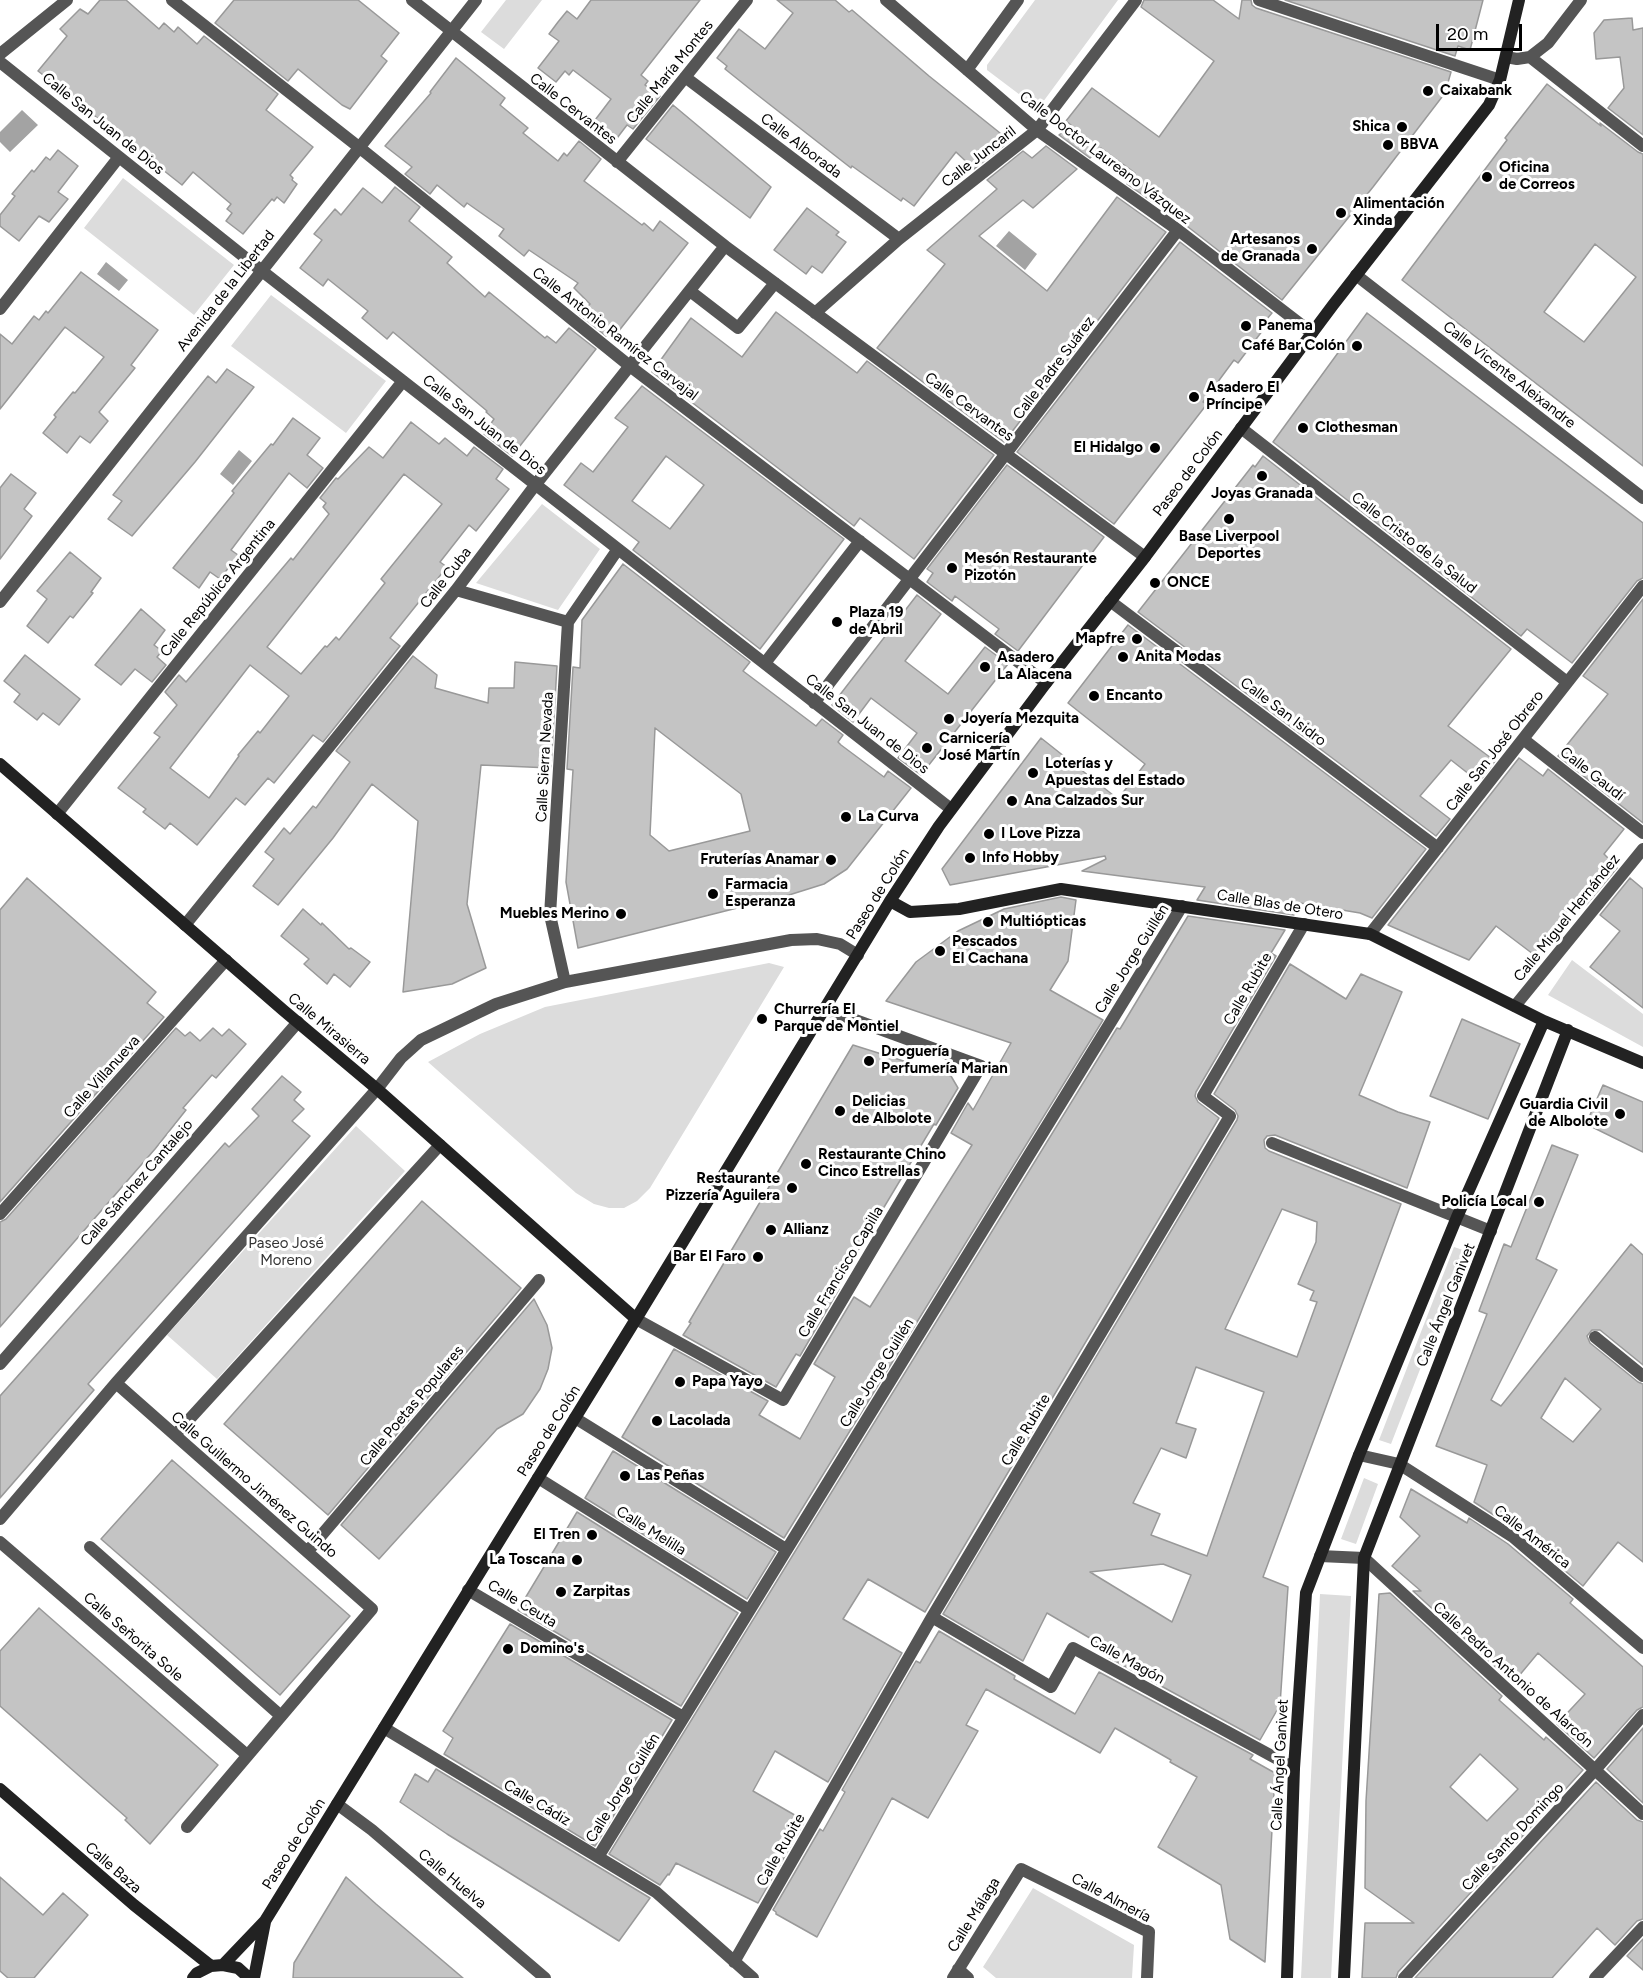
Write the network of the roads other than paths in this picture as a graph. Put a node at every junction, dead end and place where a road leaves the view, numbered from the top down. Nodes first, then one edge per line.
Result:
1 (67, 0) edge
2 (172, 0) edge
3 (412, 0) edge
4 (476, 0) edge
5 (747, 0) edge
6 (886, 0) edge
7 (1018, 0) edge
8 (1136, 0) edge
9 (1259, 0) edge
10 (1519, 0) edge
11 (1581, 0) edge
12 (451, 32) junction
13 (0, 54) edge
14 (1506, 57) junction
15 (1530, 57) junction
16 (0, 62) edge
17 (968, 70) junction
18 (685, 77) junction
19 (1500, 80) junction
20 (1037, 130) junction
21 (1643, 146) edge
22 (360, 147) junction
23 (119, 157) junction
24 (617, 162) junction
25 (1178, 230) junction
26 (899, 239) junction
27 (725, 246) junction
28 (262, 271) junction
29 (1356, 275) junction
30 (775, 283) junction
31 (690, 291) junction
32 (0, 309) edge
33 (815, 313) junction
34 (1312, 333) junction
35 (631, 367) junction
36 (403, 381) junction
37 (1241, 428) junction
38 (1007, 453) junction
39 (536, 484) junction
40 (1643, 498) edge
41 (860, 541) junction
42 (618, 549) junction
43 (1145, 556) junction
44 (909, 580) junction
45 (1643, 586) edge
46 (456, 590) junction
47 (1110, 601) junction
48 (0, 602) edge
49 (568, 622) junction
50 (765, 663) junction
51 (1568, 682) junction
52 (1046, 683) junction
53 (814, 703) junction
54 (1523, 739) junction
55 (0, 764) edge
56 (951, 809) junction
57 (57, 814) junction
58 (1643, 832) edge
59 (1438, 848) junction
60 (1641, 856) edge
61 (890, 901) junction
62 (1182, 906) junction
63 (1304, 924) junction
64 (186, 925) junction
65 (1370, 934) junction
66 (858, 955) junction
67 (226, 960) junction
68 (565, 982) junction
69 (1515, 1006) junction
70 (825, 1009) junction
71 (1544, 1021) junction
72 (298, 1022) junction
73 (1568, 1030) junction
74 (1643, 1063) edge
75 (377, 1089) junction
76 (1272, 1143) dead end
77 (440, 1145) junction
78 (0, 1215) edge
79 (1456, 1217) junction
80 (1491, 1231) junction
81 (539, 1280) dead end
82 (636, 1319) junction
83 (1595, 1337) dead end
84 (0, 1364) edge
85 (1643, 1376) edge
86 (116, 1383) junction
87 (575, 1418) junction
88 (175, 1435) junction
89 (1359, 1455) junction
90 (1399, 1464) junction
91 (538, 1478) junction
92 (0, 1519) edge
93 (0, 1542) edge
94 (90, 1547) dead end
95 (786, 1549) junction
96 (308, 1551) junction
97 (1320, 1556) junction
98 (1364, 1558) junction
99 (468, 1590) junction
100 (749, 1610) junction
101 (932, 1617) junction
102 (1643, 1648) edge
103 (1643, 1715) edge
104 (281, 1716) junction
105 (683, 1717) junction
106 (384, 1728) junction
107 (247, 1755) junction
108 (1294, 1768) junction
109 (1595, 1770) junction
110 (0, 1789) edge
111 (337, 1804) junction
112 (1643, 1814) edge
113 (186, 1827) dead end
114 (598, 1857) junction
115 (1021, 1869) joint
116 (265, 1921) junction
117 (1643, 1927) edge
118 (734, 1962) junction
119 (217, 1965) junction
120 (955, 1974) edge
121 (193, 1978) edge
122 (251, 1978) edge
123 (545, 1978) edge
124 (753, 1978) edge
125 (968, 1978) edge
126 (1147, 1978) edge
127 (1287, 1978) edge
128 (1344, 1978) edge
129 (1404, 1978) edge
130 (1595, 1978) edge

1 - 13 street
2 - 22 street, Calle Antonio Ramírez Carvajal
3 - 12 street, Calle Cervantes
4 - 12 street, Avenida de la Libertad
5 - 18 street, Calle María Montes
6 - 17 street, Calle Doctor Laureano Vázquez
7 - 17 street
8 - 20 street, Calle Juncaril
9 - 19 street
10 - 14 street, Paseo de Colón
11 - 15 street
12 - 22 street, Avenida de la Libertad
12 - 24 street, Calle Cervantes
14 - 15 street
14 - 19 street, Paseo de Colón
15 - 21 street
16 - 23 street, Calle San Juan de Dios
17 - 20 street, Calle Doctor Laureano Vázquez
18 - 24 street, Calle María Montes
18 - 26 street, Calle Alborada
19 - 29 street, Paseo de Colón
20 - 25 street, Calle Doctor Laureano Vázquez
20 - 26 street, Calle Juncaril
22 - 28 street, Avenida de la Libertad
22 - 35 street, Calle Antonio Ramírez Carvajal
23 - 28 street, Calle San Juan de Dios
23 - 32 street
24 - 27 street, Calle Cervantes
25 - 34 street, Calle Doctor Laureano Vázquez
25 - 38 street, Calle Padre Suárez
26 - 33 street, Calle Juncaril
27 - 30 street, Calle Cervantes
27 - 31 street, Calle Cuba
28 - 36 street, Calle San Juan de Dios
28 - 48 street, Avenida de la Libertad
29 - 34 street, Paseo de Colón
29 - 40 street, Calle Vicente Aleixandre
30 - 31 street
30 - 33 street, Calle Cervantes
31 - 35 street, Calle Cuba
33 - 38 street, Calle Cervantes
34 - 37 street, Paseo de Colón
35 - 39 street, Calle Cuba
35 - 41 street, Calle Antonio Ramírez Carvajal
36 - 39 street, Calle San Juan de Dios
36 - 57 street, Calle República Argentina
37 - 43 street, Paseo de Colón
37 - 51 street, Calle Cristo de la Salud
38 - 43 street, Calle Cervantes
38 - 44 street, Calle Padre Suárez
39 - 42 street, Calle San Juan de Dios
39 - 46 street, Calle Cuba
41 - 44 street, Calle Antonio Ramírez Carvajal
41 - 50 street
42 - 49 street
42 - 50 street, Calle San Juan de Dios
43 - 47 street, Paseo de Colón
44 - 52 street, Calle Antonio Ramírez Carvajal
44 - 53 street
45 - 51 street, Calle San José Obrero
46 - 49 street
46 - 64 street, Calle Cuba
47 - 52 street, Paseo de Colón
47 - 59 street, Calle San Isidro
49 - 68 street, Calle Sierra Nevada
50 - 53 street, Calle San Juan de Dios
51 - 54 street, Calle San José Obrero
52 - 56 street, Paseo de Colón
53 - 56 street, Calle San Juan de Dios
54 - 58 street, Calle Gaudí
54 - 59 street, Calle San José Obrero
55 - 57 street, Calle Mirasierra
56 - 61 street, Paseo de Colón
57 - 64 street, Calle Mirasierra
59 - 65 street, Calle San José Obrero
60 - 69 street, Calle Miguel Hernández
61 - 62 street, Calle Blas de Otero
61 - 66 street, Paseo de Colón
62 - 63 street, Calle Blas de Otero
62 - 95 street, Calle Jorge Guillén
63 - 65 street, Calle Blas de Otero
63 - 101 street, Calle Rubite
64 - 67 street, Calle Mirasierra
65 - 69 street, Calle Blas de Otero
66 - 68 street, Paseo de Colón
66 - 70 street, Paseo de Colón
67 - 72 street, Calle Mirasierra
67 - 78 street, Calle Villanueva
68 - 75 street, Paseo de Colón
69 - 71 street, Calle Blas de Otero
70 - 82 street, Paseo de Colón
70 - 82 street, Calle Francisco Capilla
71 - 73 street, Calle Blas de Otero
71 - 79 street, Calle Ángel Ganivet
72 - 75 street, Calle Mirasierra
72 - 84 street, Calle Sánchez Cantalejo
73 - 74 street, Calle Blas de Otero
73 - 80 street, Calle Ángel Ganivet
75 - 77 street, Calle Mirasierra
75 - 86 street
76 - 79 street, Calle Ángel Ganivet
77 - 82 street, Calle Mirasierra
77 - 88 street
79 - 80 street, Calle Ángel Ganivet
79 - 89 street, Calle Ángel Ganivet
80 - 90 street, Calle Ángel Ganivet
81 - 96 street, Calle Poetas Populares
82 - 87 street, Paseo de Colón
83 - 85 street
86 - 88 street, Calle Guillermo Jiménez Guindo
86 - 92 street
87 - 91 street, Paseo de Colón
87 - 95 street
88 - 96 street, Calle Guillermo Jiménez Guindo
89 - 90 street, Calle América
89 - 97 street, Calle Ángel Ganivet
90 - 98 street, Calle Ángel Ganivet
90 - 102 street, Calle América
91 - 99 street, Paseo de Colón
91 - 100 street, Calle Melilla
93 - 107 street, Calle Señorita Sole
94 - 104 street
95 - 100 street, Calle Jorge Guillén
96 - 104 street, Calle Guillermo Jiménez Guindo
97 - 98 street
97 - 108 street, Calle Ángel Ganivet
98 - 109 street, Calle Pedro Antonio de Alarcón
98 - 128 street, Calle Ángel Ganivet
99 - 105 street, Calle Ceuta
99 - 106 street, Paseo de Colón
100 - 105 street, Calle Jorge Guillén
101 - 108 street, Calle Magón
101 - 118 street, Calle Rubite
103 - 109 street, Calle Santo Domingo
104 - 107 street
105 - 114 street, Calle Jorge Guillén
106 - 111 street, Paseo de Colón
106 - 114 street, Calle Cádiz
107 - 113 street
108 - 127 street, Calle Ángel Ganivet
109 - 112 street, Calle Pedro Antonio de Alarcón
109 - 129 street, Calle Santo Domingo
110 - 119 street, Calle Baza
111 - 116 street, Paseo de Colón
111 - 123 street, Calle Huelva
114 - 118 street, Calle Cádiz
115 - 120 street, Calle Málaga
115 - 126 street, Calle Almería
116 - 119 street, Paseo de Colón
116 - 122 street, Paseo de Colón
117 - 130 street
118 - 124 street, Calle Cádiz
119 - 121 street, Paseo de Colón
119 - 122 street, Calle Baza
120 - 125 street

